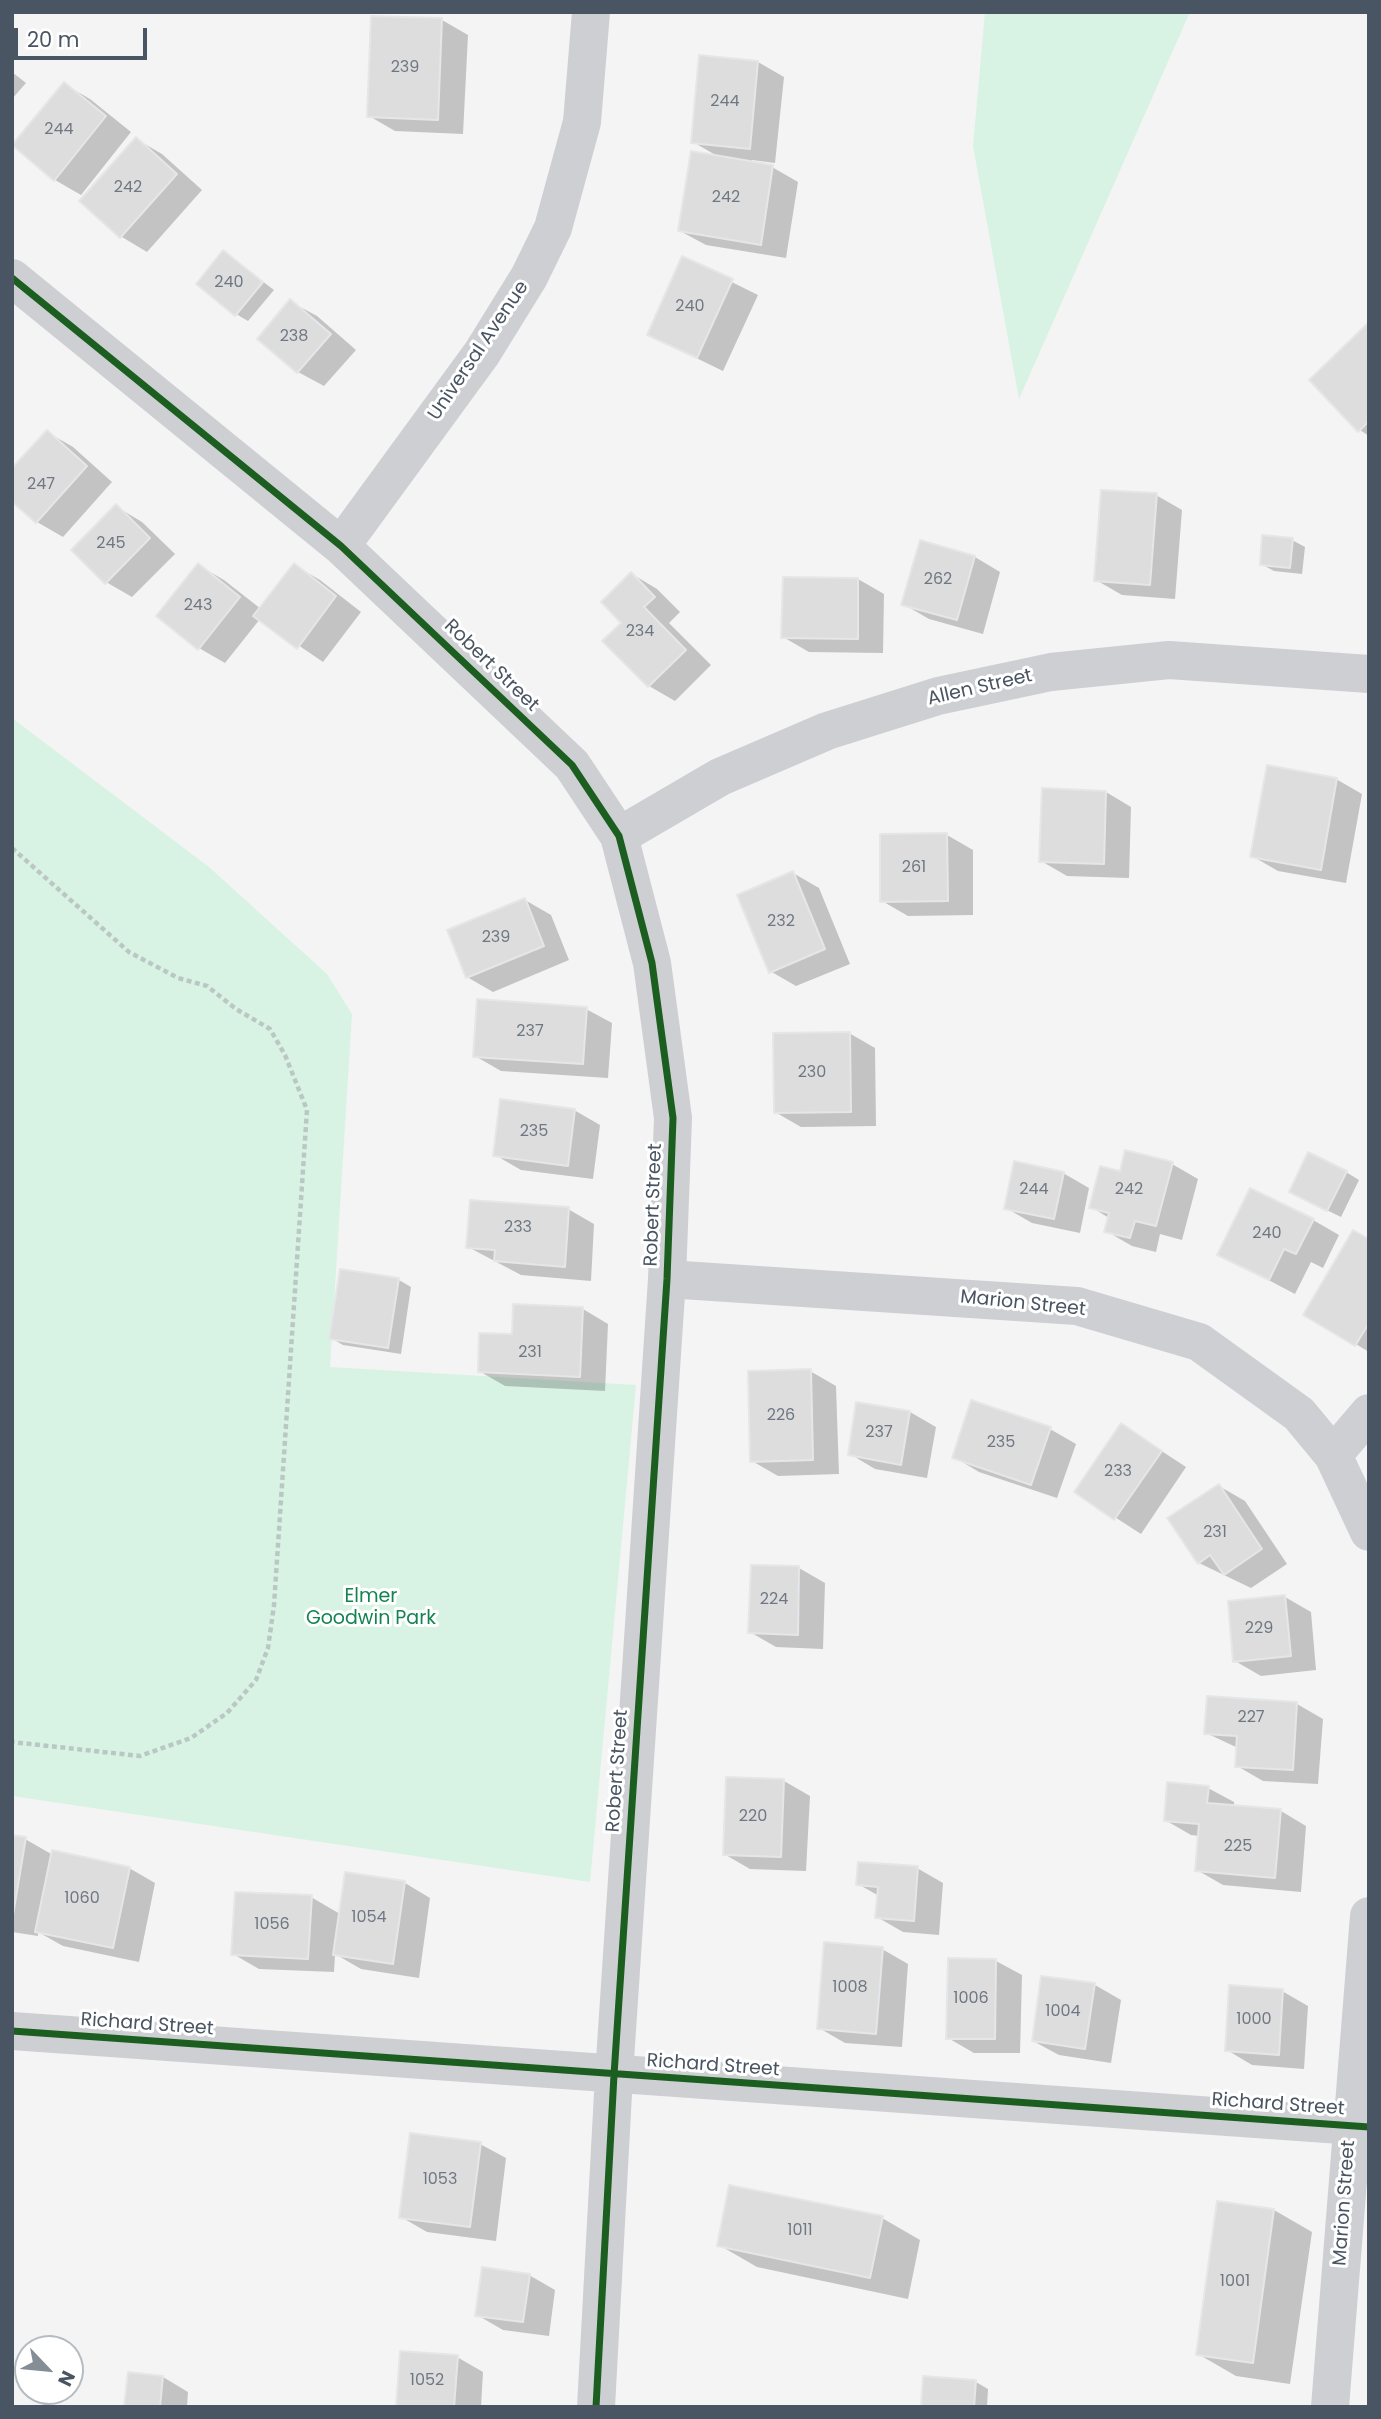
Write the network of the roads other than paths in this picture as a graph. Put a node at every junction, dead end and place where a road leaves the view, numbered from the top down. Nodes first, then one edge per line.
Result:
1 (591, 12) edge
2 (12, 278) edge
3 (341, 545) junction
4 (1369, 674) edge
5 (619, 835) junction
6 (667, 1279) junction
7 (1369, 1413) edge
8 (1333, 1455) junction
9 (1369, 1532) edge
10 (1369, 1916) edge
11 (12, 2031) edge
12 (614, 2074) junction
13 (1359, 2127) edge
14 (596, 2407) edge
15 (1330, 2407) edge

1 - 3 street, Universal Avenue
2 - 3 street, Robert Street
3 - 5 street, Robert Street
4 - 5 street, Allen Street
5 - 6 street, Robert Street
6 - 8 street, Marion Street
6 - 12 street, Robert Street
7 - 8 street
8 - 9 street, Marion Street
10 - 13 street, Marion Street
11 - 12 street, Richard Street
12 - 13 street, Richard Street
12 - 14 street, Robert Street
13 - 15 street, Marion Street

